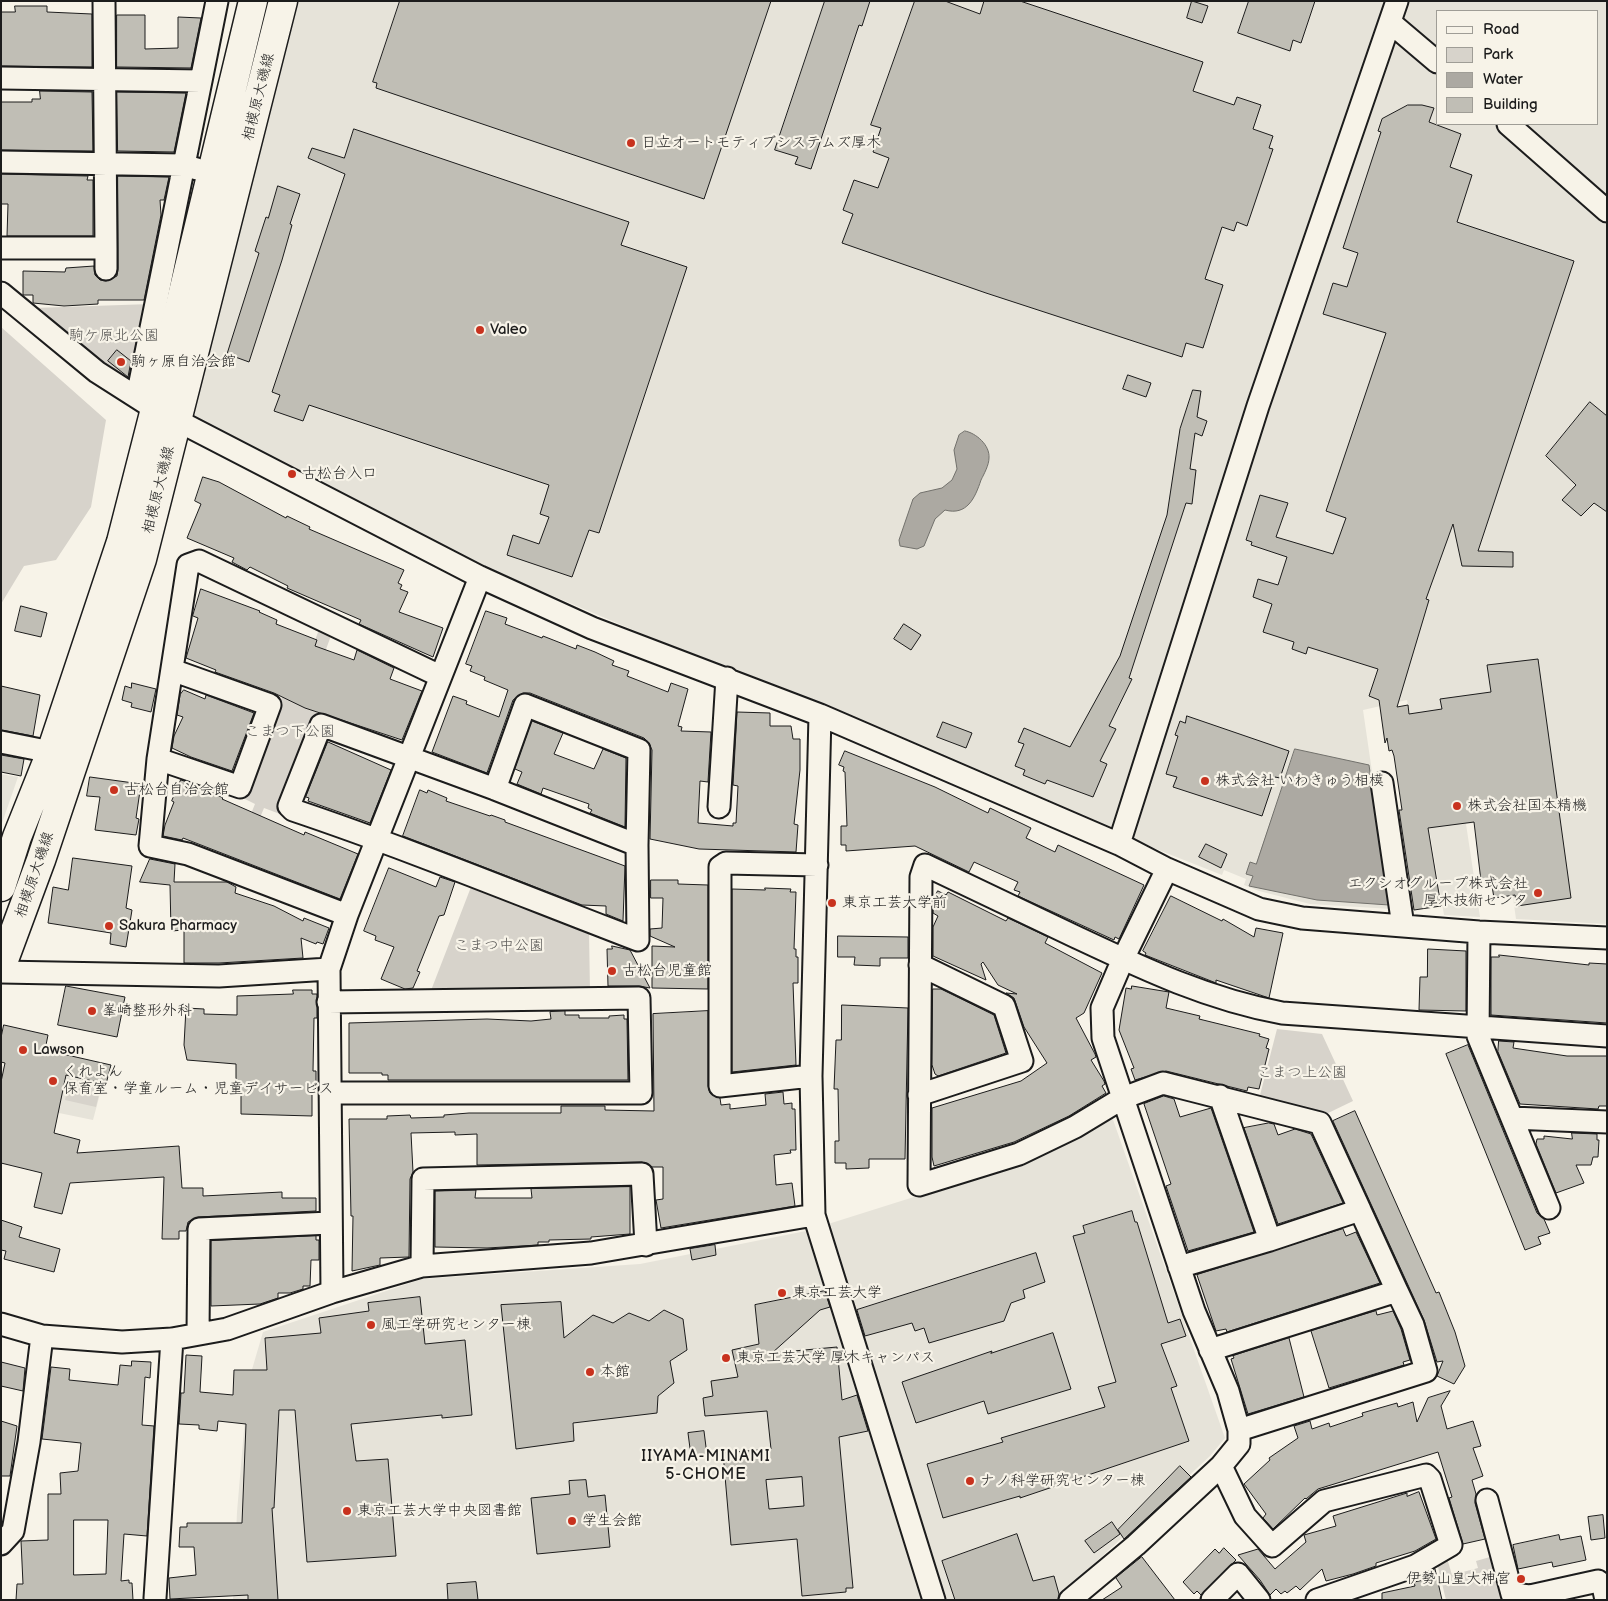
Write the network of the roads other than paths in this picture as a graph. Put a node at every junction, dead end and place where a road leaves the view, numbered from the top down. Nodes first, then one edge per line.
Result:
1 (104, 1) edge
2 (217, 1) edge
3 (253, 1) edge
4 (283, 1) edge
5 (1397, 1) edge
6 (1391, 22) junction
7 (1436, 61) edge
8 (1, 78) edge
9 (103, 78) junction
10 (201, 81) junction
11 (1509, 125) edge
12 (1, 162) edge
13 (104, 163) junction
14 (184, 165) junction
15 (212, 173) junction
16 (239, 177) junction
17 (1607, 211) edge
18 (1, 248) edge
19 (1, 293) edge
20 (156, 409) junction
21 (480, 577) junction
22 (172, 670) junction
23 (440, 676) junction
24 (727, 678) junction
25 (820, 715) junction
26 (1, 742) edge
27 (51, 752) junction
28 (410, 758) junction
29 (158, 759) junction
30 (495, 789) junction
31 (1388, 791) dead end
32 (719, 807) dead end
33 (378, 838) junction
34 (638, 844) junction
35 (1119, 844) junction
36 (817, 865) junction
37 (1167, 868) junction
38 (1, 886) edge
39 (347, 915) junction
40 (1403, 926) junction
41 (1480, 932) junction
42 (1607, 938) edge
43 (1123, 959) junction
44 (920, 965) junction
45 (329, 969) junction
46 (1, 970) edge
47 (328, 1002) junction
48 (1476, 1026) junction
49 (1607, 1036) edge
50 (811, 1076) junction
51 (330, 1093) junction
52 (919, 1094) junction
53 (1220, 1096) junction
54 (1123, 1098) junction
55 (1512, 1118) junction
56 (1607, 1122) edge
57 (1549, 1208) dead end
58 (1360, 1210) junction
59 (814, 1216) junction
60 (330, 1223) junction
61 (1270, 1240) junction
62 (646, 1245) junction
63 (422, 1266) junction
64 (1179, 1267) junction
65 (1397, 1291) junction
66 (332, 1292) junction
67 (1, 1324) edge
68 (198, 1333) junction
69 (42, 1336) junction
70 (172, 1339) junction
71 (1210, 1350) junction
72 (1238, 1430) junction
73 (1222, 1466) junction
74 (1488, 1500) dead end
75 (1, 1544) edge
76 (151, 1587) dead end
77 (1530, 1598) edge
78 (934, 1600) edge
79 (1070, 1600) edge
80 (1212, 1600) edge
81 (1260, 1600) edge
82 (1317, 1600) edge
83 (1606, 1600) edge

1 - 9 street
2 - 10 street
3 - 15 main road, 相模原大磯線
4 - 16 main road, 相模原大磯線
5 - 6 street
6 - 7 street
6 - 35 street
8 - 9 street
9 - 10 street
9 - 13 street
10 - 14 street
11 - 17 street
12 - 13 street
13 - 14 street
13 - 18 street
14 - 15 street
14 - 20 street
15 - 16 street
15 - 20 main road, 相模原大磯線
16 - 20 main road, 相模原大磯線
19 - 20 street
20 - 21 street
20 - 27 main road, 相模原大磯線
20 - 46 main road, 相模原大磯線
21 - 23 street
21 - 24 street
22 - 23 street
22 - 29 street
22 - 29 street
23 - 28 street
24 - 25 street
24 - 32 street
25 - 35 street
25 - 36 street
26 - 27 street
27 - 38 main road, 相模原大磯線
28 - 30 street
28 - 33 street
28 - 33 street
29 - 39 street
30 - 34 street
30 - 34 street
31 - 40 street
33 - 34 street
33 - 39 street
35 - 37 street
36 - 50 street
36 - 50 street
37 - 40 street
37 - 43 street
39 - 45 street
40 - 41 street
41 - 42 street
41 - 48 street
43 - 44 street
43 - 48 street
43 - 54 street
44 - 52 street
44 - 52 street
45 - 46 street
45 - 47 street
47 - 51 street
47 - 51 street
48 - 49 street
48 - 55 street
50 - 59 street
51 - 60 street
52 - 54 street
53 - 54 street
53 - 58 street
53 - 61 street
54 - 64 street
55 - 56 street
55 - 57 street
58 - 61 street
58 - 65 street
59 - 62 street
59 - 78 street
60 - 66 street
60 - 68 street
61 - 64 street
62 - 63 street
62 - 63 street
63 - 66 street
64 - 71 street
65 - 71 street
65 - 72 street
66 - 68 street
67 - 69 street
68 - 70 street
69 - 70 street
69 - 75 street
70 - 76 street
71 - 72 street
72 - 73 street
73 - 79 street
73 - 82 street
74 - 77 street
77 - 83 street
80 - 81 street

